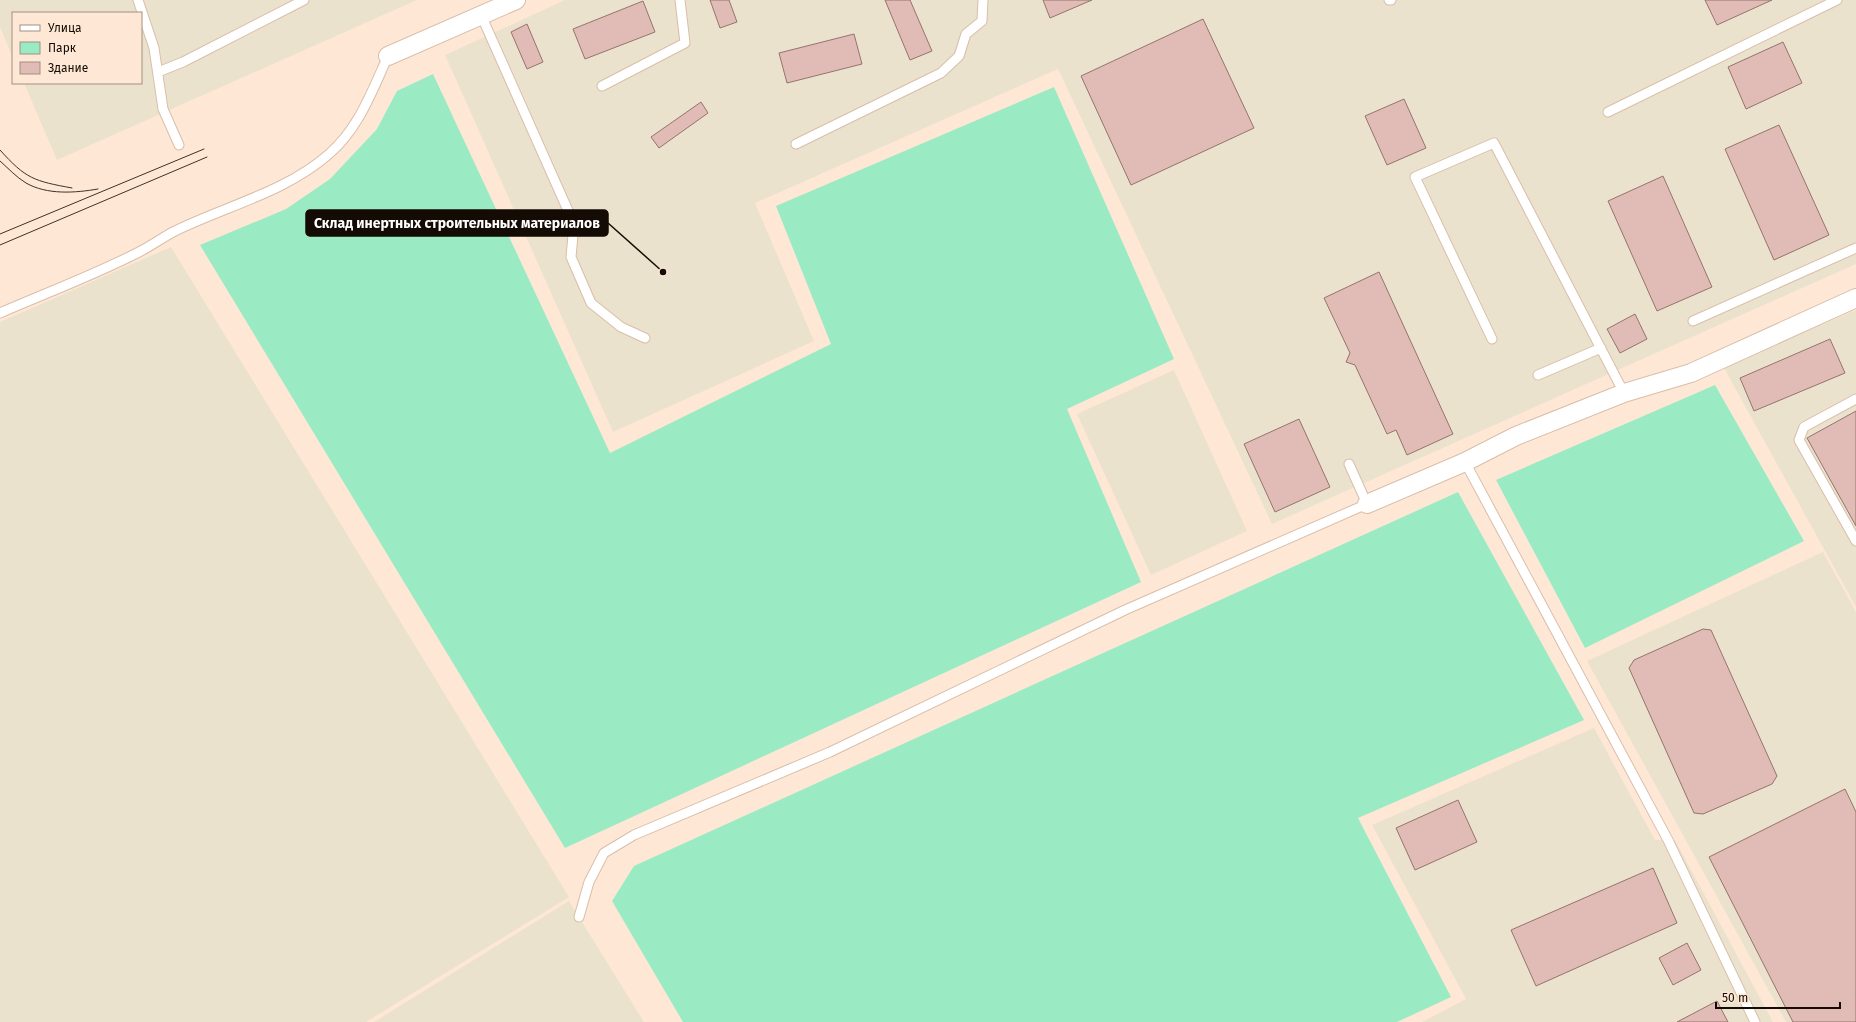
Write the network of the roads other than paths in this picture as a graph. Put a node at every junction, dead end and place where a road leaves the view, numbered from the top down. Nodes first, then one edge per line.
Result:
1 (138, 0) edge
2 (304, 0) edge
3 (516, 0) edge
4 (680, 0) edge
5 (983, 0) edge
6 (1837, 0) edge
7 (481, 16) junction
8 (388, 56) joint
9 (158, 72) junction
10 (602, 86) dead end
11 (1608, 112) dead end
12 (796, 144) dead end
13 (180, 145) dead end
14 (1856, 248) edge
15 (1856, 298) edge
16 (0, 313) edge
17 (1693, 321) dead end
18 (645, 338) dead end
19 (1492, 339) dead end
20 (1601, 348) junction
21 (1538, 375) dead end
22 (1624, 393) junction
23 (1856, 399) edge
24 (1465, 462) junction
25 (1349, 464) dead end
26 (1367, 504) junction
27 (1856, 541) edge
28 (579, 917) dead end
29 (1755, 1022) edge

1 - 9 lane
2 - 9 lane
3 - 7 street
4 - 10 lane
5 - 12 lane
6 - 11 lane
7 - 8 street
7 - 18 lane
8 - 16 lane
9 - 13 lane
14 - 17 lane
15 - 22 street
19 - 20 lane
20 - 21 lane
20 - 22 lane
22 - 24 street
23 - 27 lane
24 - 26 street
24 - 29 lane
25 - 26 lane
26 - 28 lane

